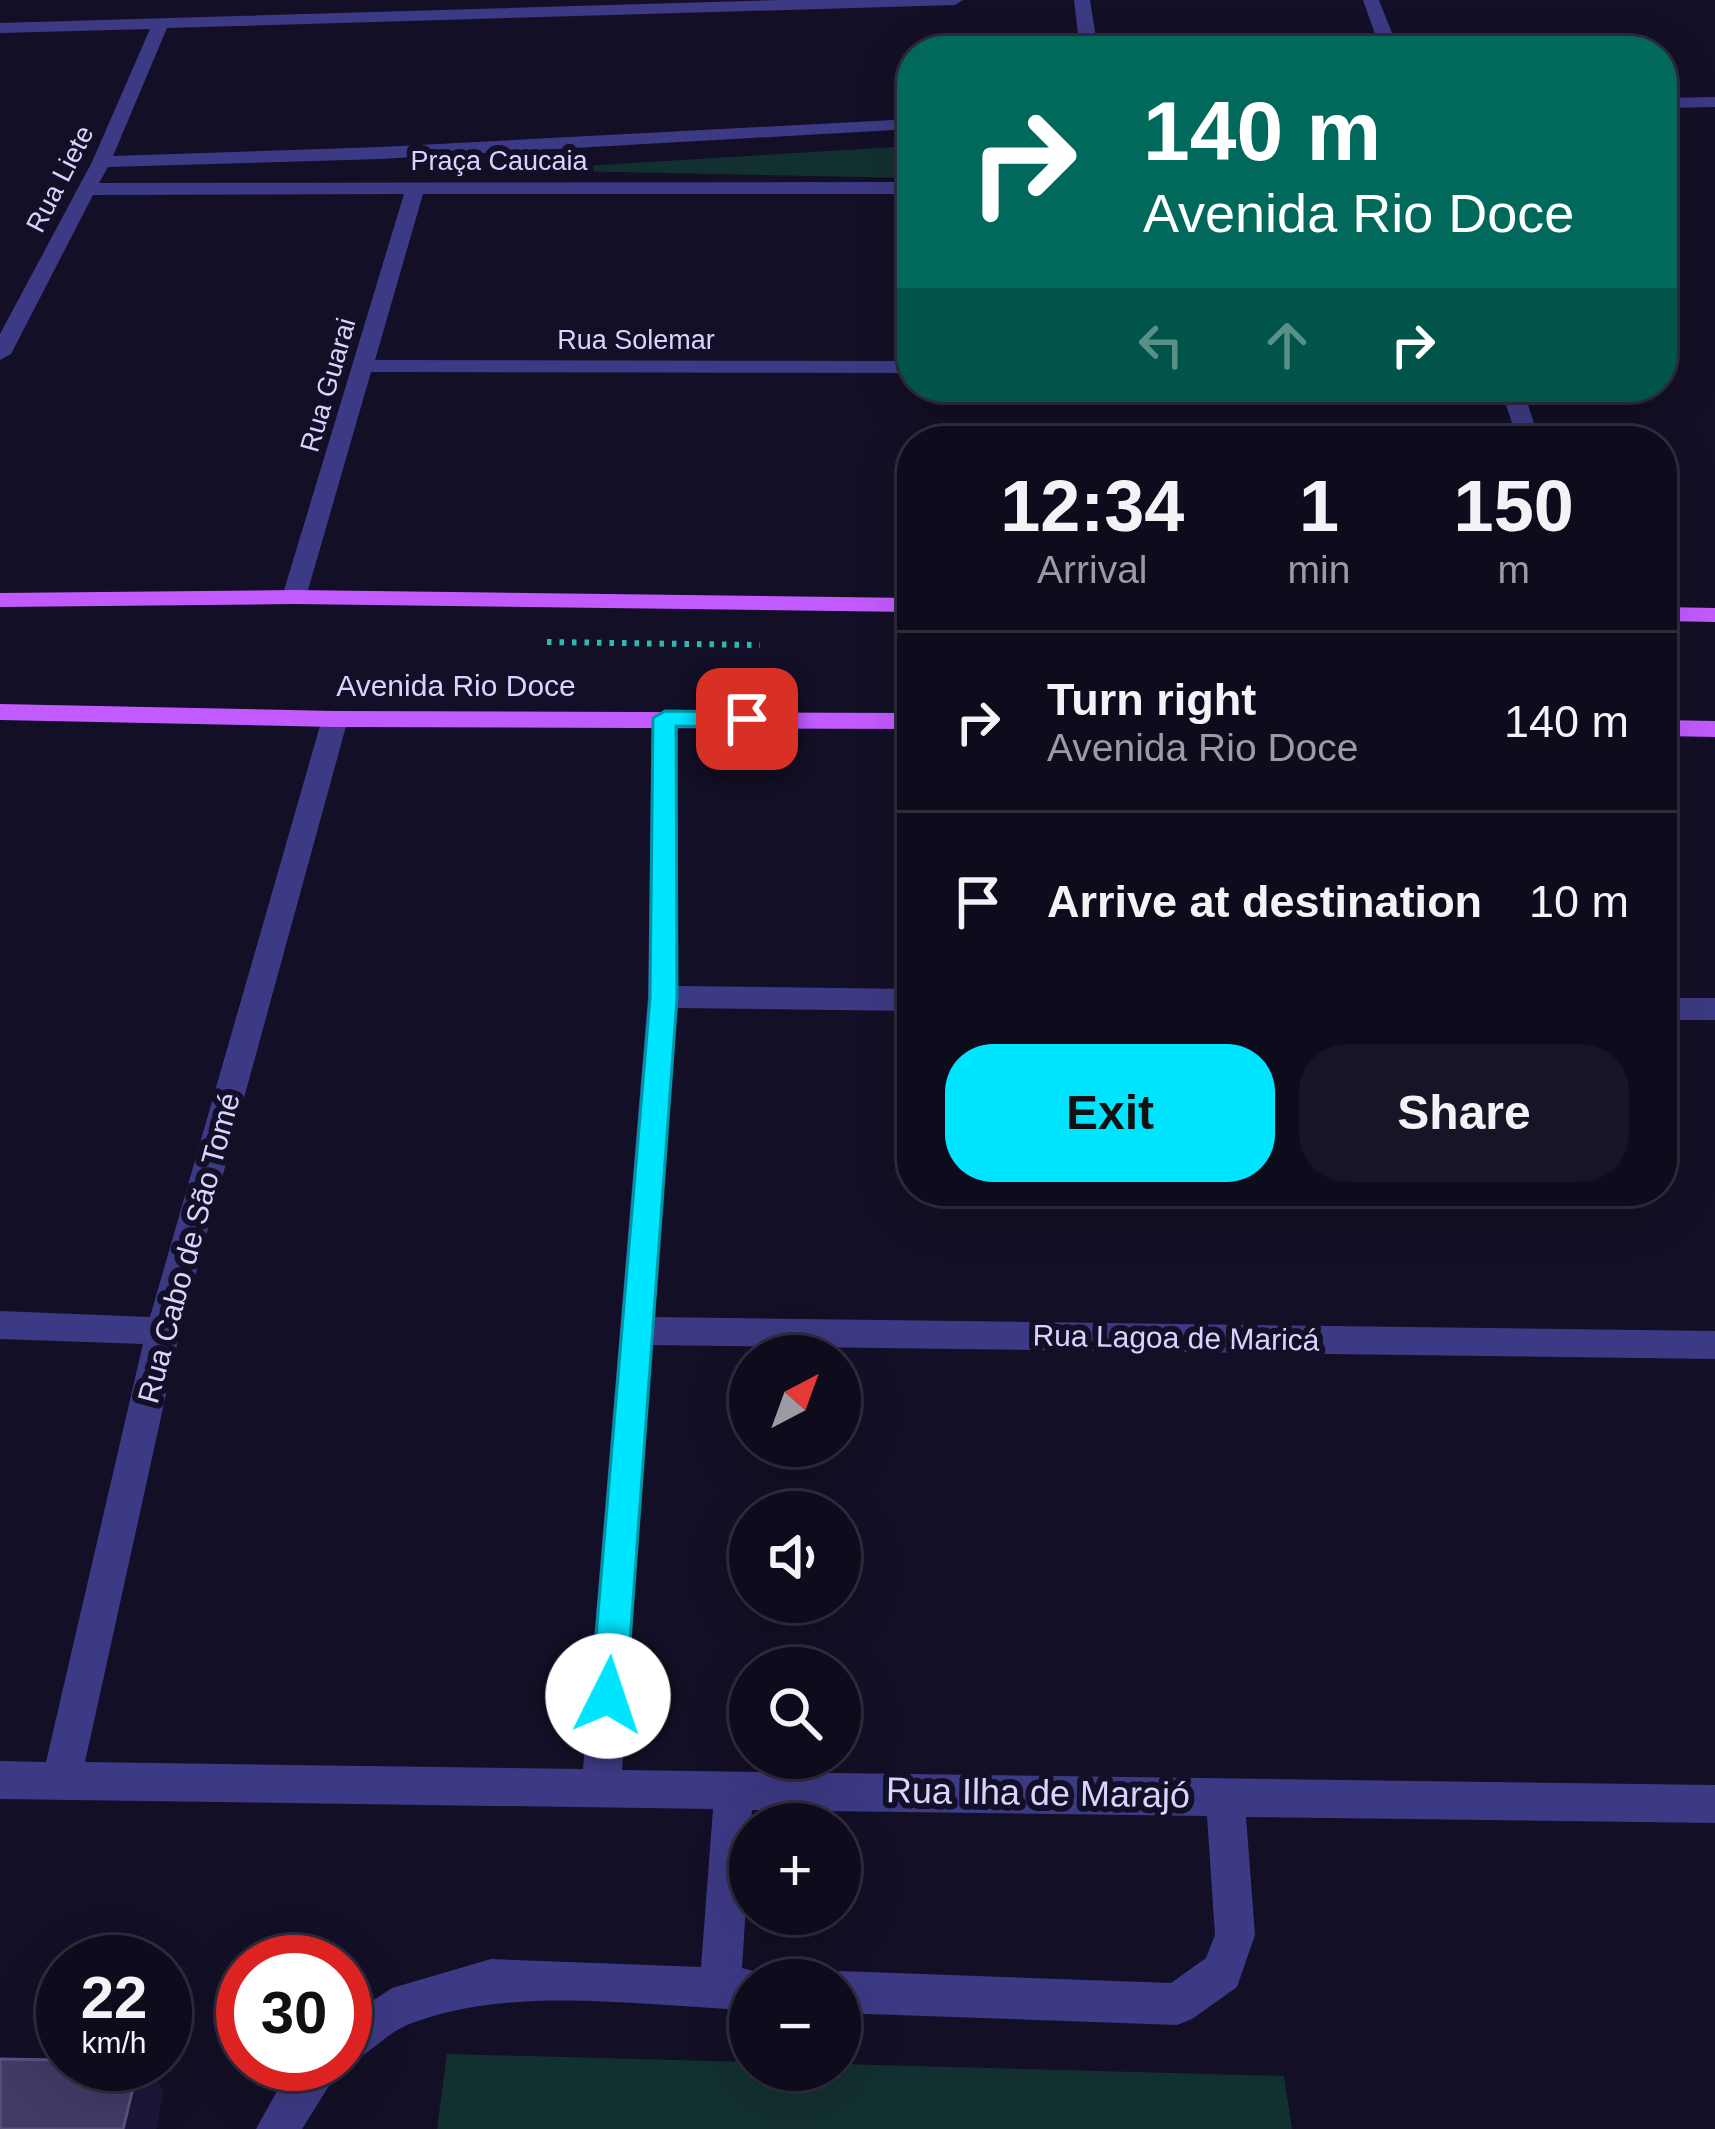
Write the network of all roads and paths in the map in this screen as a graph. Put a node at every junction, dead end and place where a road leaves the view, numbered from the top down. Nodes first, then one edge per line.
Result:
1 (955, 0) edge
2 (1082, 0) edge
3 (1371, 0) edge
4 (531, 7) edge
5 (160, 25) junction
6 (0, 28) edge
7 (1087, 36) edge
8 (1384, 36) edge
9 (1715, 102) edge
10 (1677, 103) edge
11 (897, 125) edge
12 (452, 149) junction
13 (381, 154) junction
14 (101, 162) junction
15 (380, 188) junction
16 (415, 188) junction
17 (449, 188) junction
18 (897, 188) edge
19 (87, 189) junction
20 (0, 353) edge
21 (361, 367) junction
22 (897, 367) edge
23 (294, 597) junction
24 (0, 600) edge
25 (897, 604) edge
26 (1677, 614) edge
27 (1715, 615) edge
28 (0, 712) edge
29 (665, 718) junction
30 (335, 719) junction
31 (897, 721) edge
32 (1677, 728) edge
33 (1715, 729) edge
34 (663, 998) junction
35 (897, 1000) edge
36 (1677, 1009) edge
37 (1715, 1010) edge
38 (0, 1324) edge
39 (164, 1331) junction
40 (636, 1331) junction
41 (1715, 1345) edge
42 (0, 1780) edge
43 (61, 1782) junction
44 (601, 1787) junction
45 (734, 1788) junction
46 (1225, 1794) junction
47 (1715, 1804) edge
48 (735, 1959) edge
49 (729, 1989) edge
50 (861, 1993) edge
51 (372, 2024) edge
52 (300, 2091) edge
53 (278, 2129) edge

1 - 4 street
2 - 7 street
3 - 8 street
4 - 5 street
5 - 6 street
5 - 14 street, Rua Liete
9 - 10 street
11 - 12 street, Praça Caucaia
12 - 13 street, Praça Caucaia
12 - 17 street
13 - 14 street, Praça Caucaia
13 - 15 street
14 - 19 street, Rua Liete
15 - 16 street, Praça Caucaia
15 - 19 street, Praça Caucaia
16 - 17 street, Praça Caucaia
16 - 21 street, Rua Guarai
17 - 18 street, Praça Caucaia
19 - 20 street, Rua Liete
21 - 22 street, Rua Solemar
21 - 23 street, Rua Guarai
23 - 24 main road
23 - 25 main road
26 - 27 main road
28 - 30 main road, Avenida Rio Doce
29 - 30 main road, Avenida Rio Doce
29 - 31 main road, Avenida Rio Doce
29 - 34 street
30 - 39 street, Rua Cabo de São Tomé
32 - 33 main road
34 - 35 street
34 - 40 street
36 - 37 street
38 - 39 street
39 - 43 street, Rua Cabo de São Tomé
40 - 41 street, Rua Lagoa de Maricá
40 - 44 street
42 - 43 street, Rua Ilha de Marajó
43 - 44 street, Rua Ilha de Marajó
44 - 45 street, Rua Ilha de Marajó
45 - 46 street, Rua Ilha de Marajó
45 - 48 street
46 - 47 street, Rua Ilha de Marajó
46 - 50 street
49 - 51 street
52 - 53 street

